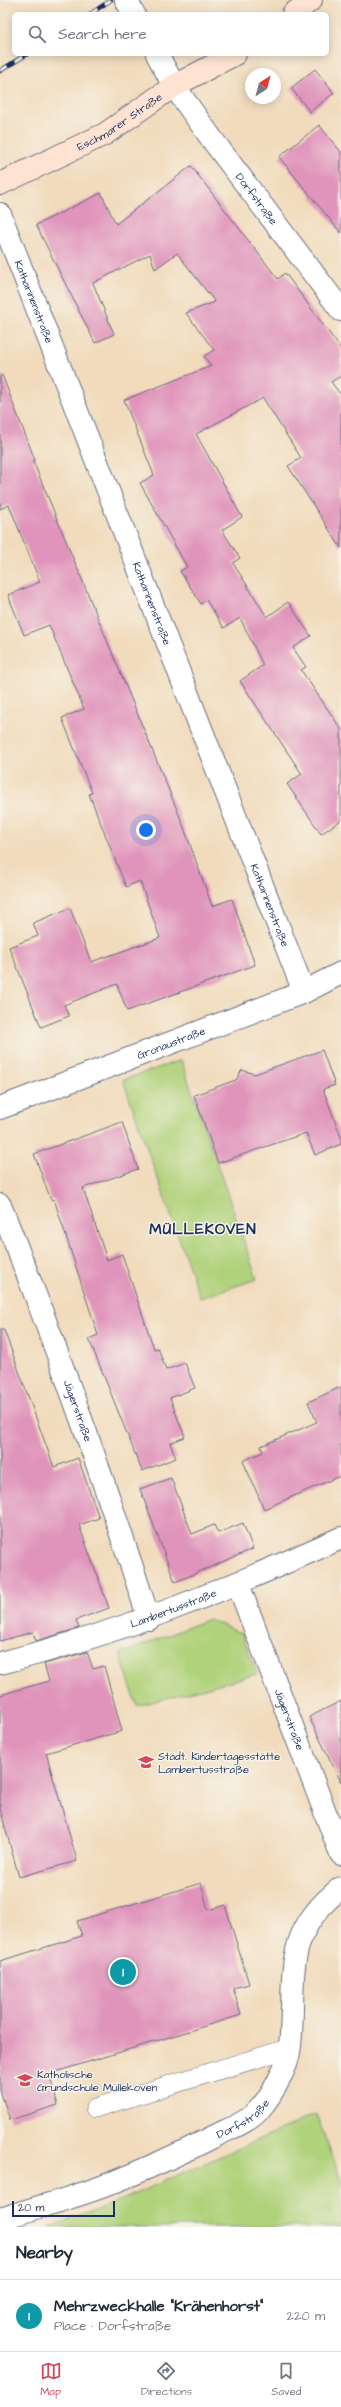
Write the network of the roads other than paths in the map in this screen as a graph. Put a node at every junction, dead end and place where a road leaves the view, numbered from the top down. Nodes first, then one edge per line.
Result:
1 (126, 0) edge
2 (311, 0) edge
3 (133, 12) edge
4 (296, 12) edge
5 (158, 56) edge
6 (231, 56) edge
7 (174, 86) junction
8 (0, 184) edge
9 (0, 214) edge
10 (341, 310) edge
11 (341, 973) edge
12 (304, 992) junction
13 (0, 1108) edge
14 (0, 1205) edge
15 (341, 1538) edge
16 (238, 1584) junction
17 (149, 1619) junction
18 (0, 1663) edge
19 (341, 1854) edge
20 (341, 1888) edge
21 (290, 2048) junction
22 (95, 2108) dead end
23 (0, 2219) edge

1 - 3 street
2 - 4 street
5 - 7 street, Dorfstraße
6 - 7 street, Eschmarer Straße
7 - 8 street, Eschmarer Straße
7 - 10 street, Dorfstraße
9 - 12 street, Katharinenstraße
11 - 12 street, Gronaustraße
12 - 13 street, Gronaustraße
14 - 17 street, Jägerstraße
15 - 16 street, Lambertusstraße
16 - 17 street, Lambertusstraße
16 - 19 street, Jägerstraße
17 - 18 street, Lambertusstraße
20 - 21 street, Dorfstraße
21 - 22 lane
21 - 23 street, Dorfstraße

